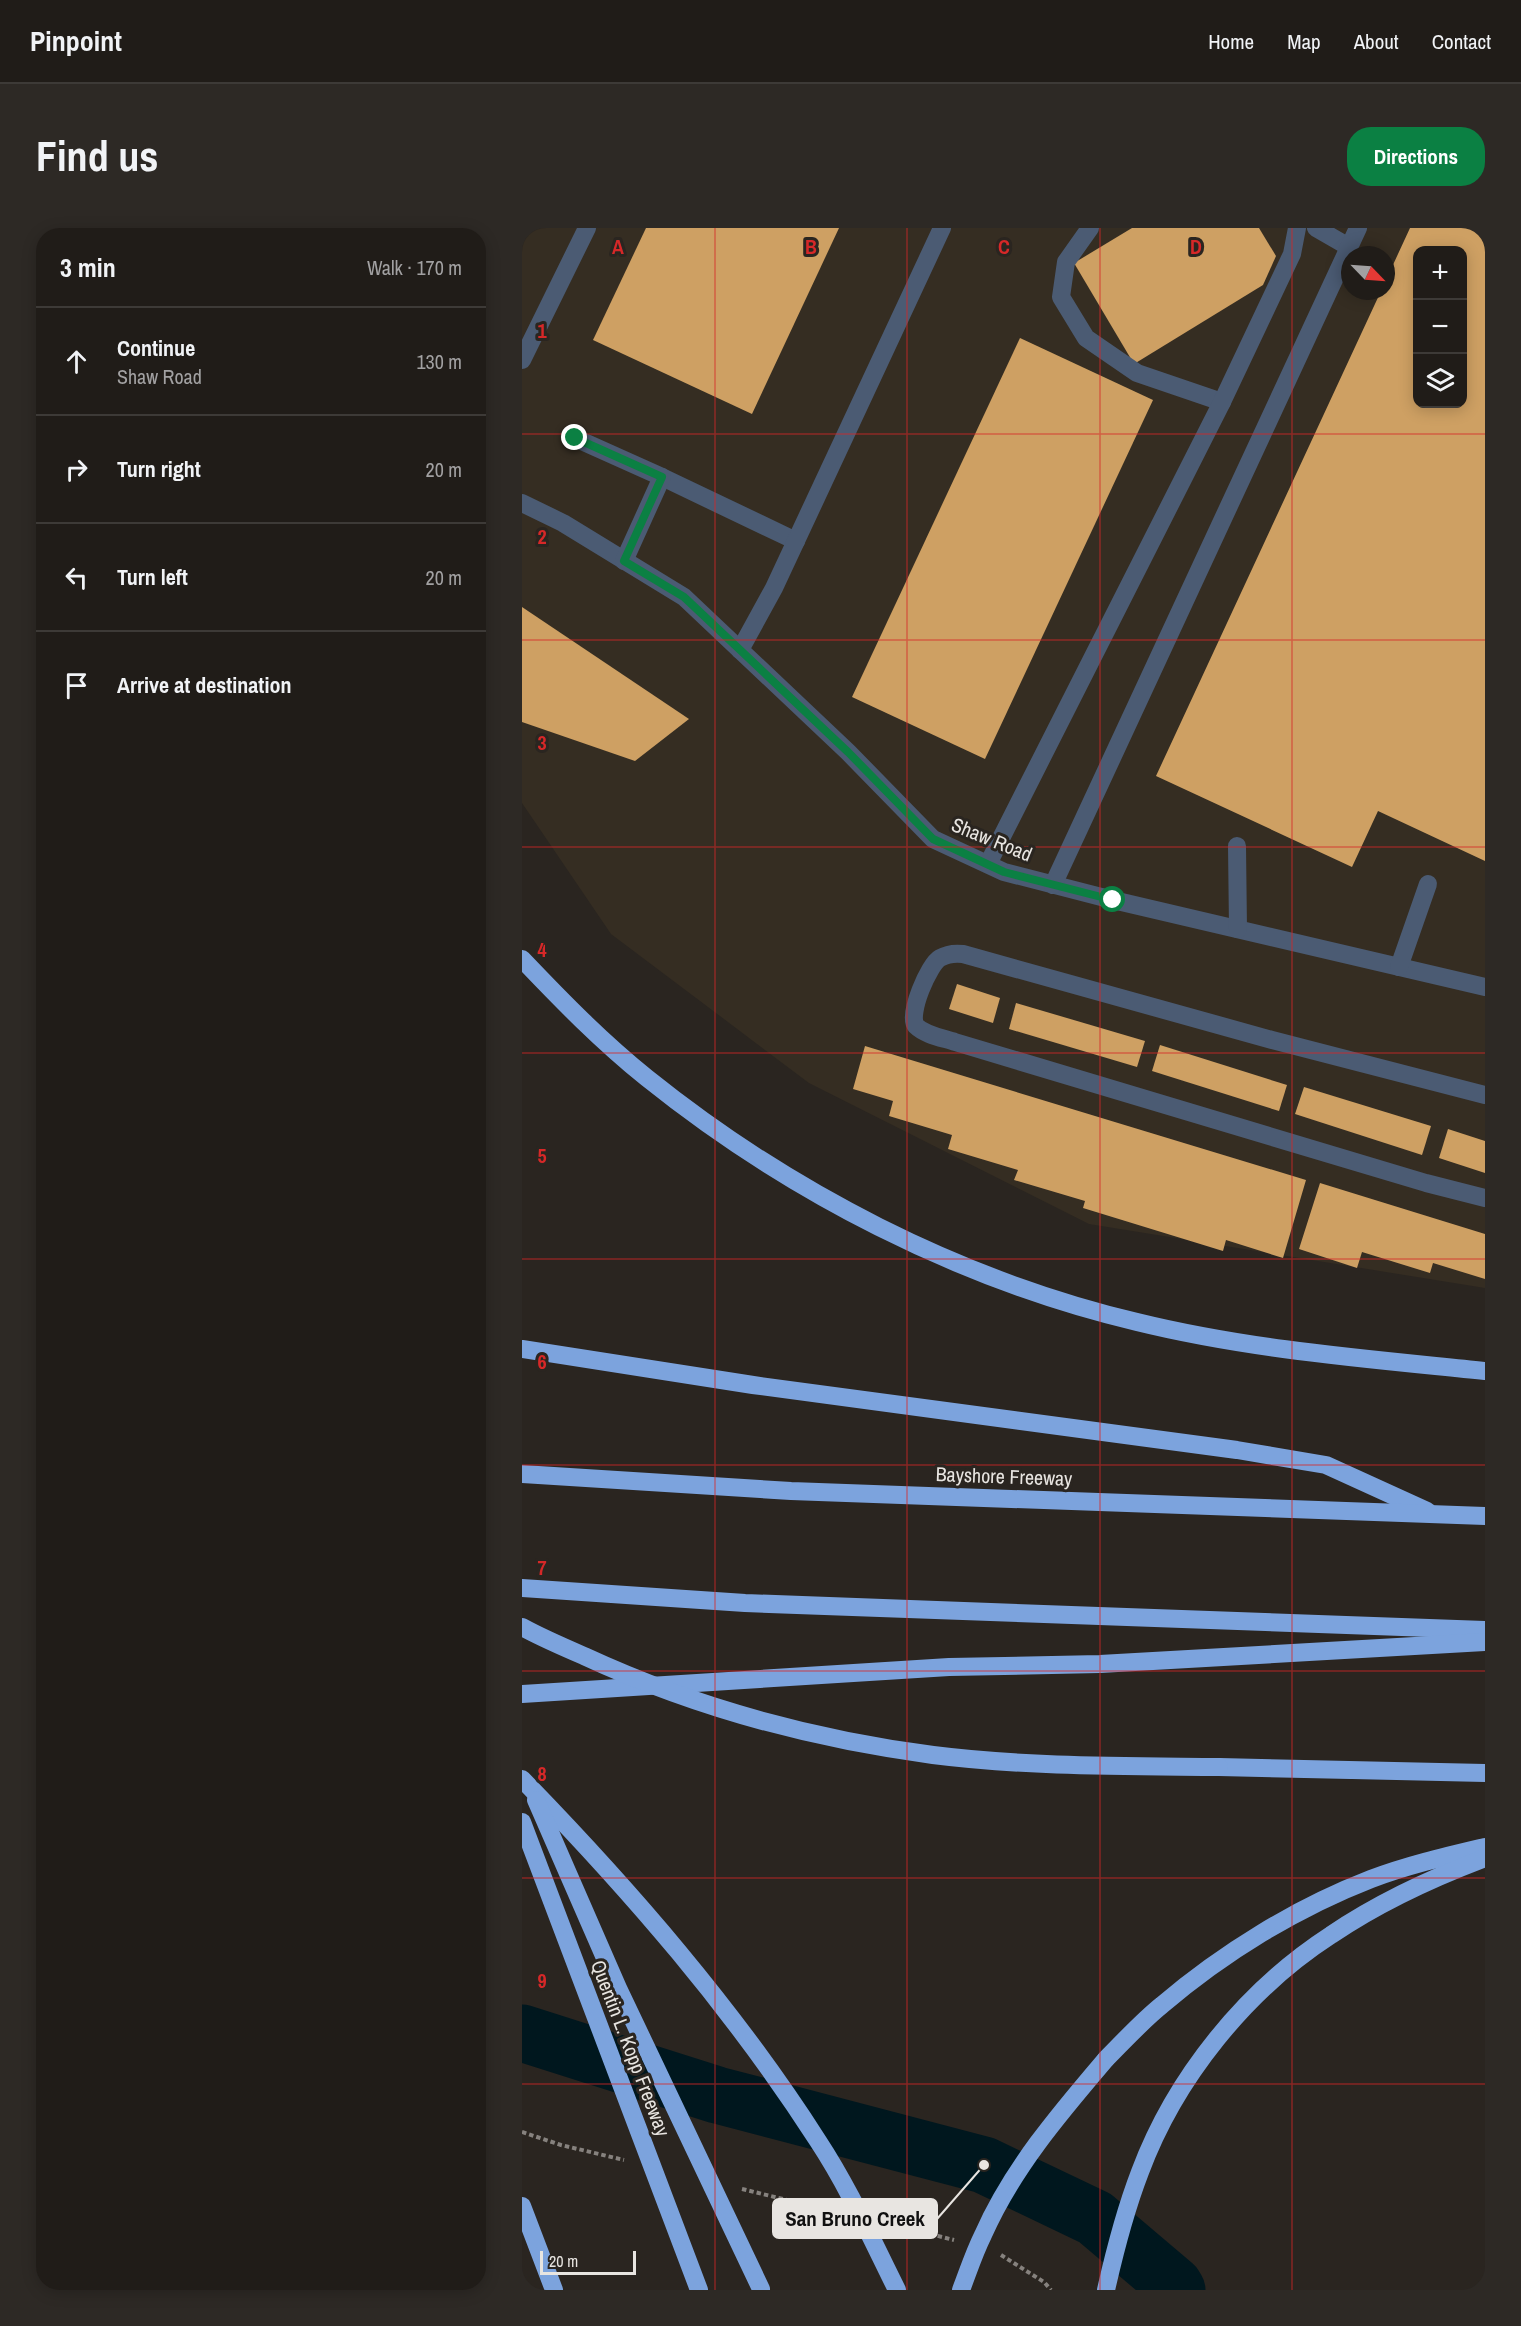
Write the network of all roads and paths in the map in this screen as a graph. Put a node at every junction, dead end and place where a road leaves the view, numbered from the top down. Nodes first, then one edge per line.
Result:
1 (587, 228) edge
2 (942, 228) edge
3 (1090, 228) edge
4 (1297, 228) edge
5 (1316, 228) edge
6 (1358, 228) edge
7 (1347, 246) edge
8 (1349, 246) edge
9 (1341, 264) edge
10 (522, 360) edge
11 (1222, 402) junction
12 (575, 438) dead end
13 (662, 477) junction
14 (522, 503) edge
15 (796, 542) junction
16 (624, 561) junction
17 (740, 650) junction
18 (1237, 846) dead end
19 (988, 864) junction
20 (1428, 884) dead end
21 (1053, 885) junction
22 (1238, 929) junction
23 (522, 959) edge
24 (1399, 967) junction
25 (1485, 987) edge
26 (1485, 1095) edge
27 (1485, 1198) edge
28 (522, 1349) edge
29 (1485, 1371) edge
30 (522, 1474) edge
31 (1434, 1514) junction
32 (1485, 1516) edge
33 (522, 1588) edge
34 (522, 1627) edge
35 (1485, 1630) edge
36 (1485, 1642) edge
37 (522, 1694) edge
38 (522, 1767) edge
39 (1485, 1773) edge
40 (522, 1779) edge
41 (522, 1822) edge
42 (1485, 1847) edge
43 (1485, 1858) edge
44 (522, 2132) edge
45 (631, 2162) dead end
46 (735, 2187) dead end
47 (522, 2206) edge
48 (828, 2210) dead end
49 (886, 2224) dead end
50 (956, 2240) dead end
51 (997, 2254) dead end
52 (554, 2290) edge
53 (699, 2290) edge
54 (762, 2290) edge
55 (897, 2290) edge
56 (960, 2290) edge
57 (1051, 2290) edge
58 (1106, 2290) edge

1 - 10 street
2 - 15 street
3 - 11 street
4 - 11 street
5 - 7 street
6 - 8 street
9 - 21 street
11 - 19 street
12 - 13 street
13 - 15 street
13 - 16 street
14 - 16 street, Shaw Road
15 - 17 street
16 - 17 street, Shaw Road
17 - 19 street, Shaw Road
18 - 22 street
19 - 21 street, Shaw Road
20 - 24 street
21 - 22 street, Shaw Road
22 - 24 street, Shaw Road
23 - 29 highway
24 - 25 street, Shaw Road
26 - 27 street
28 - 31 highway
30 - 31 highway, Bayshore Freeway
31 - 32 highway, Bayshore Freeway
33 - 35 highway
34 - 39 highway, bridge
36 - 37 highway
38 - 54 highway, bridge
40 - 55 highway, bridge
41 - 53 highway, Quentin L. Kopp Freeway, bridge
42 - 56 highway, bridge
43 - 58 highway
44 - 45 path
46 - 48 path
47 - 52 highway
49 - 50 path
51 - 57 path

